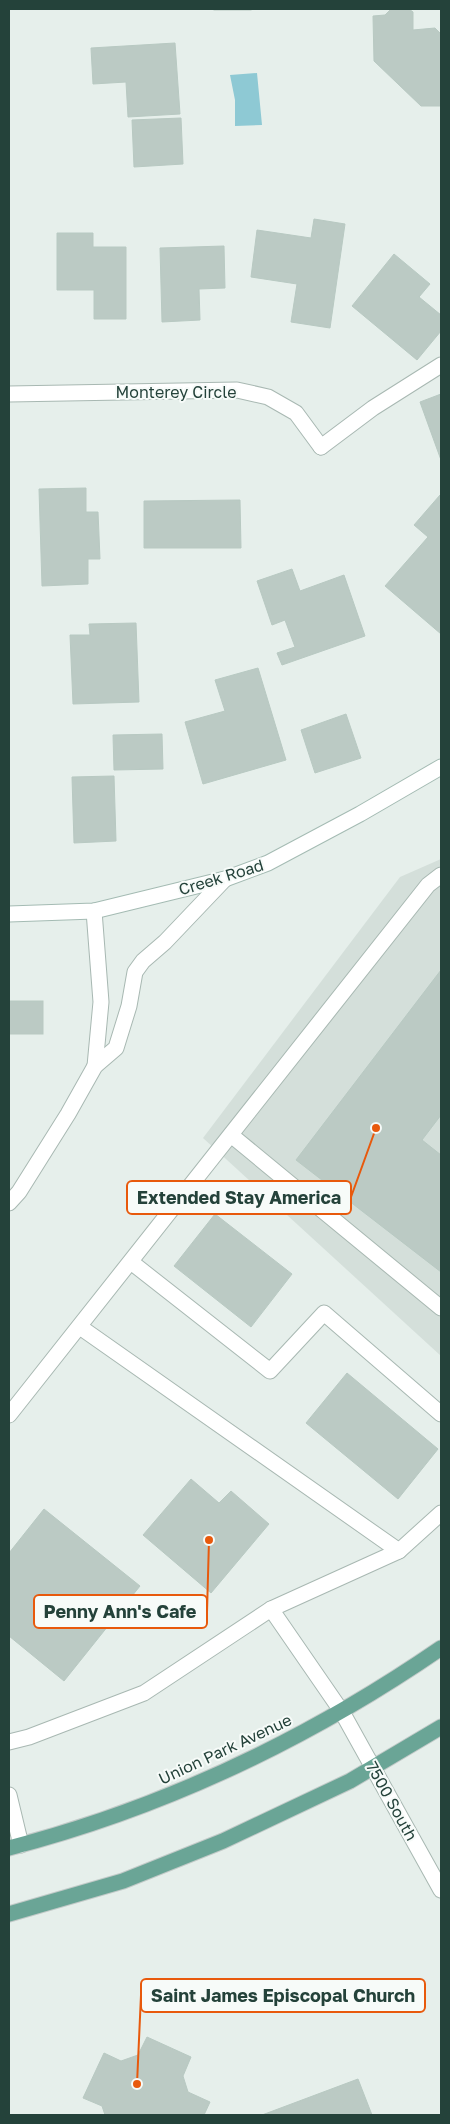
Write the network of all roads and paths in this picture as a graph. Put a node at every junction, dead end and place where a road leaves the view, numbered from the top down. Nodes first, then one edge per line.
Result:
1 (441, 365) edge
2 (9, 394) edge
3 (441, 767) edge
4 (441, 875) edge
5 (225, 879) junction
6 (94, 911) junction
7 (9, 914) edge
8 (95, 1066) junction
9 (231, 1135) junction
10 (9, 1203) edge
11 (130, 1262) junction
12 (441, 1308) edge
13 (80, 1327) junction
14 (441, 1414) edge
15 (9, 1415) edge
16 (441, 1512) edge
17 (399, 1551) junction
18 (271, 1609) junction
19 (441, 1648) edge
20 (342, 1712) junction
21 (441, 1727) edge
22 (9, 1742) edge
23 (373, 1768) junction
24 (9, 1796) edge
25 (15, 1846) edge
26 (441, 1890) edge
27 (9, 1914) edge

1 - 2 street, Monterey Circle
3 - 5 street, Creek Road
4 - 9 street
5 - 6 street, Creek Road
5 - 8 street
6 - 7 street, Creek Road
6 - 8 street
8 - 10 street
9 - 11 street
9 - 12 street
11 - 13 street
11 - 14 street
13 - 15 street
13 - 17 street
16 - 17 street
17 - 18 street
18 - 20 street, 7500 South
18 - 22 street
19 - 20 main road, Union Park Avenue
20 - 23 street, 7500 South
20 - 25 main road, Union Park Avenue
21 - 23 main road
23 - 26 street, 7500 South
23 - 27 main road
24 - 25 street

